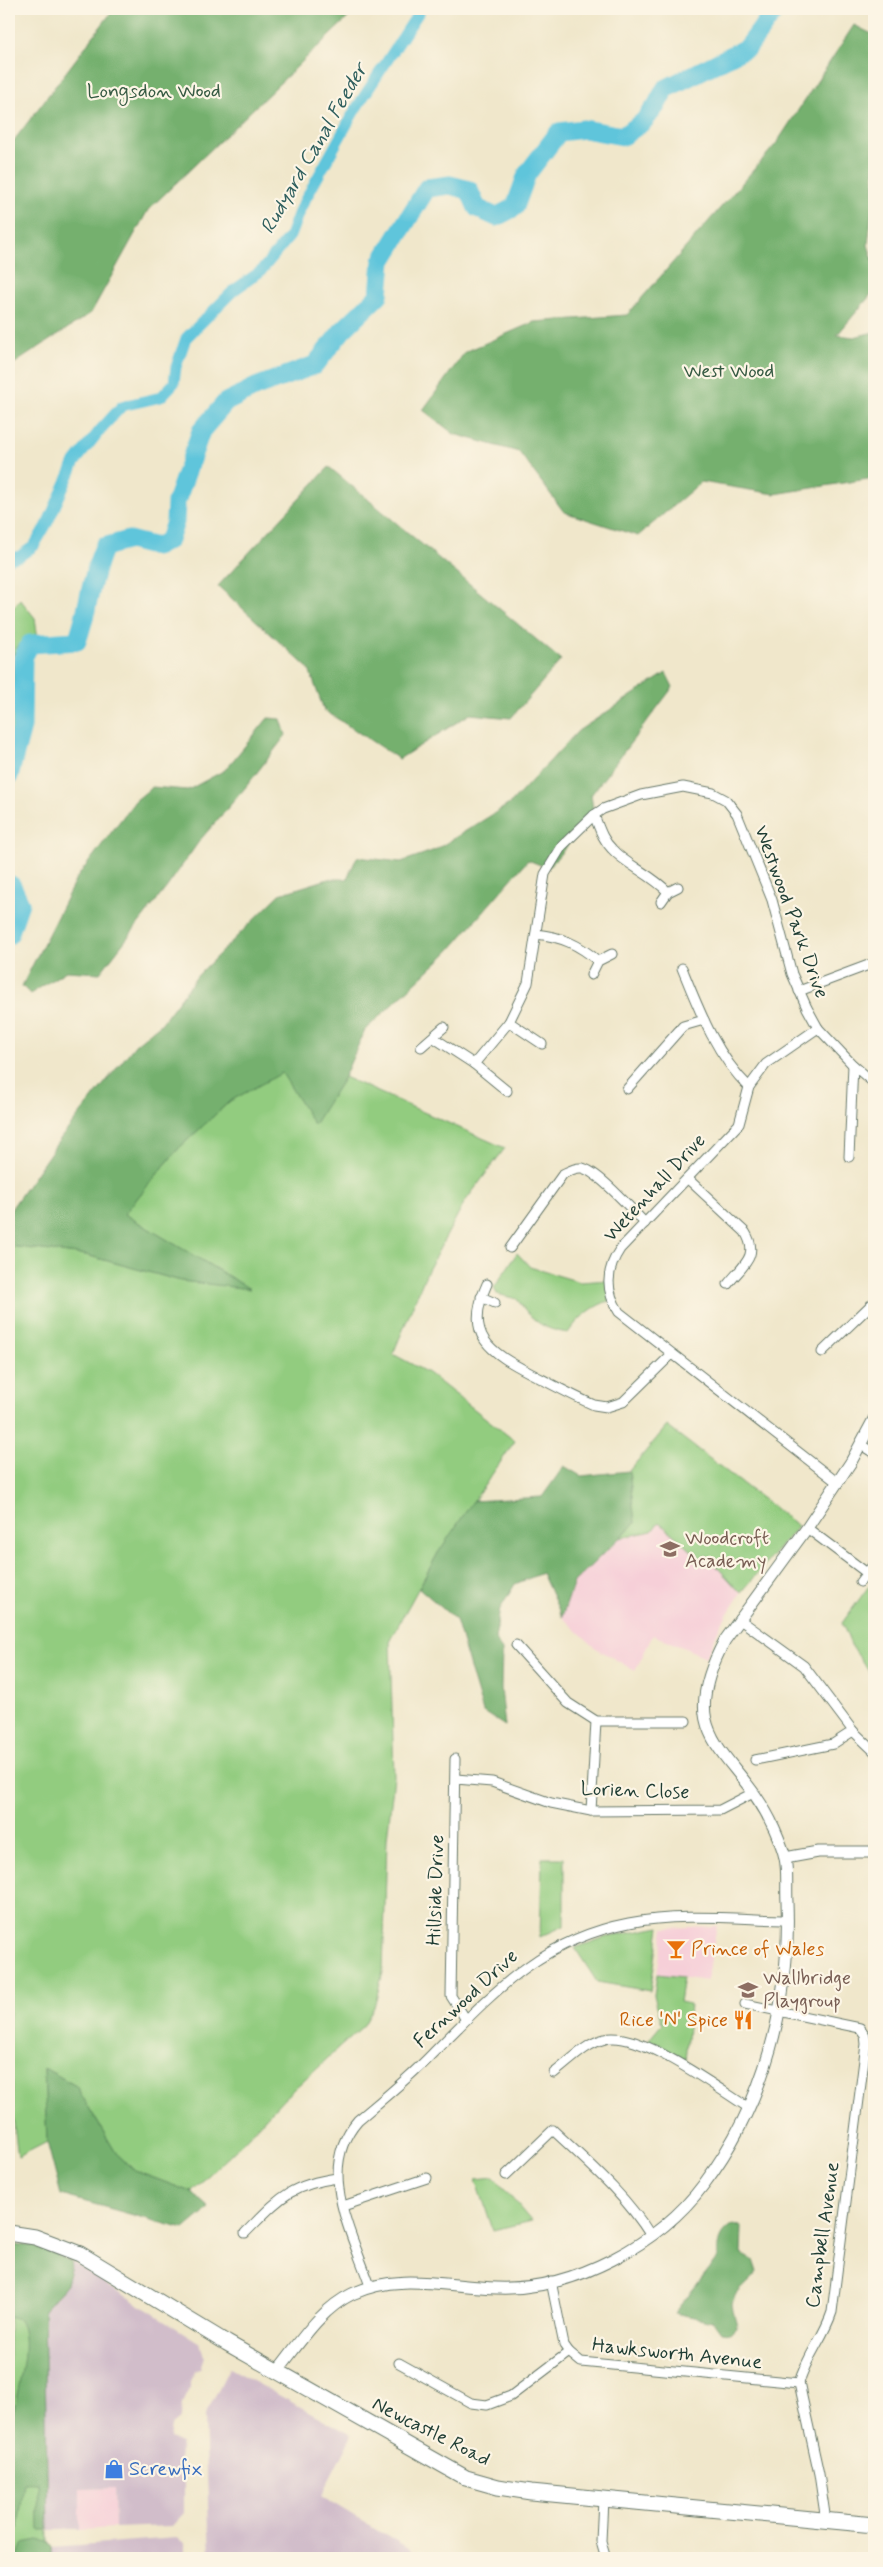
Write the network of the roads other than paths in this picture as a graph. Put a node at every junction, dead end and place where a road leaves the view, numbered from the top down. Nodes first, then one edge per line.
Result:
1 (594, 814) junction
2 (678, 887) dead end
3 (668, 892) junction
4 (661, 902) dead end
5 (536, 934) junction
6 (612, 954) dead end
7 (598, 961) junction
8 (874, 963) edge
9 (682, 968) dead end
10 (591, 975) dead end
11 (799, 991) junction
12 (704, 1020) junction
13 (508, 1022) junction
14 (444, 1027) dead end
15 (818, 1028) junction
16 (434, 1038) junction
17 (542, 1044) dead end
18 (422, 1047) dead end
19 (474, 1064) junction
20 (852, 1065) junction
21 (870, 1076) edge
22 (874, 1083) edge
23 (749, 1087) junction
24 (627, 1089) dead end
25 (507, 1091) dead end
26 (849, 1157) dead end
27 (688, 1179) junction
28 (645, 1223) junction
29 (510, 1248) dead end
30 (487, 1284) dead end
31 (728, 1284) dead end
32 (481, 1297) junction
33 (874, 1302) edge
34 (495, 1303) dead end
35 (822, 1352) dead end
36 (672, 1354) junction
37 (874, 1419) edge
38 (861, 1445) junction
39 (874, 1453) edge
40 (838, 1483) junction
41 (807, 1528) junction
42 (873, 1565) dead end
43 (867, 1573) junction
44 (860, 1582) dead end
45 (739, 1619) junction
46 (516, 1645) dead end
47 (596, 1721) junction
48 (686, 1721) dead end
49 (854, 1731) junction
50 (874, 1751) edge
51 (455, 1759) dead end
52 (755, 1760) dead end
53 (456, 1778) junction
54 (753, 1793) junction
55 (591, 1811) junction
56 (874, 1852) edge
57 (785, 1858) junction
58 (788, 1920) junction
59 (745, 2004) dead end
60 (780, 2012) junction
61 (466, 2018) junction
62 (554, 2073) dead end
63 (749, 2108) junction
64 (506, 2175) dead end
65 (337, 2178) junction
66 (427, 2178) dead end
67 (343, 2206) junction
68 (12, 2233) edge
69 (245, 2233) dead end
70 (651, 2236) junction
71 (551, 2281) junction
72 (370, 2286) junction
73 (569, 2352) junction
74 (399, 2363) dead end
75 (277, 2371) junction
76 (799, 2383) junction
77 (603, 2499) junction
78 (826, 2520) junction
79 (874, 2525) edge
80 (606, 2558) edge

1 - 3 street
1 - 5 street, Westwood Park Drive
1 - 11 street, Westwood Park Drive
2 - 3 street
3 - 4 street
5 - 7 street
5 - 13 street, Westwood Park Drive
6 - 7 street
7 - 10 street
8 - 11 street
9 - 12 street
11 - 15 street, Westwood Park Drive
12 - 23 street
12 - 24 street
13 - 17 street
13 - 19 street, Westwood Park Drive
14 - 16 street
15 - 20 street, Westwood Park Drive
15 - 23 street, Wetenhall Drive
16 - 18 street
16 - 19 street
19 - 25 street
20 - 21 street, Westwood Park Drive
20 - 26 street
21 - 22 street, Westwood Park Drive
23 - 27 street, Wetenhall Drive
27 - 28 street, Wetenhall Drive
27 - 31 street
28 - 29 street
28 - 36 street, Wetenhall Drive
30 - 32 street
32 - 34 street
32 - 36 street
33 - 35 street
36 - 40 street, Wetenhall Drive
37 - 38 street
38 - 39 street
38 - 40 street
40 - 41 street
41 - 43 street
41 - 45 street
42 - 43 street
43 - 44 street
45 - 49 street
45 - 54 street
46 - 47 street
47 - 48 street
47 - 55 street
49 - 50 street
49 - 52 street
51 - 53 street, Hillside Drive
53 - 55 street, Lorien Close
53 - 61 street, Hillside Drive
54 - 55 street, Lorien Close
54 - 57 street
56 - 57 street
57 - 58 street
58 - 60 street
58 - 61 street, Fernwood Drive
59 - 60 street
60 - 63 street
60 - 76 street, Campbell Avenue
61 - 65 street, Fernwood Drive
62 - 63 street
63 - 70 street
64 - 70 street
65 - 67 street, Fernwood Drive
65 - 69 street
66 - 67 street
67 - 72 street, Fernwood Drive
68 - 75 highway, Newcastle Road
70 - 71 street
71 - 72 street
71 - 73 street, Hawksworth Avenue
72 - 75 street
73 - 74 street
73 - 76 street, Hawksworth Avenue
75 - 77 highway, Newcastle Road
76 - 78 street
77 - 78 highway, Newcastle Road
77 - 80 street
78 - 79 highway, Newcastle Road

